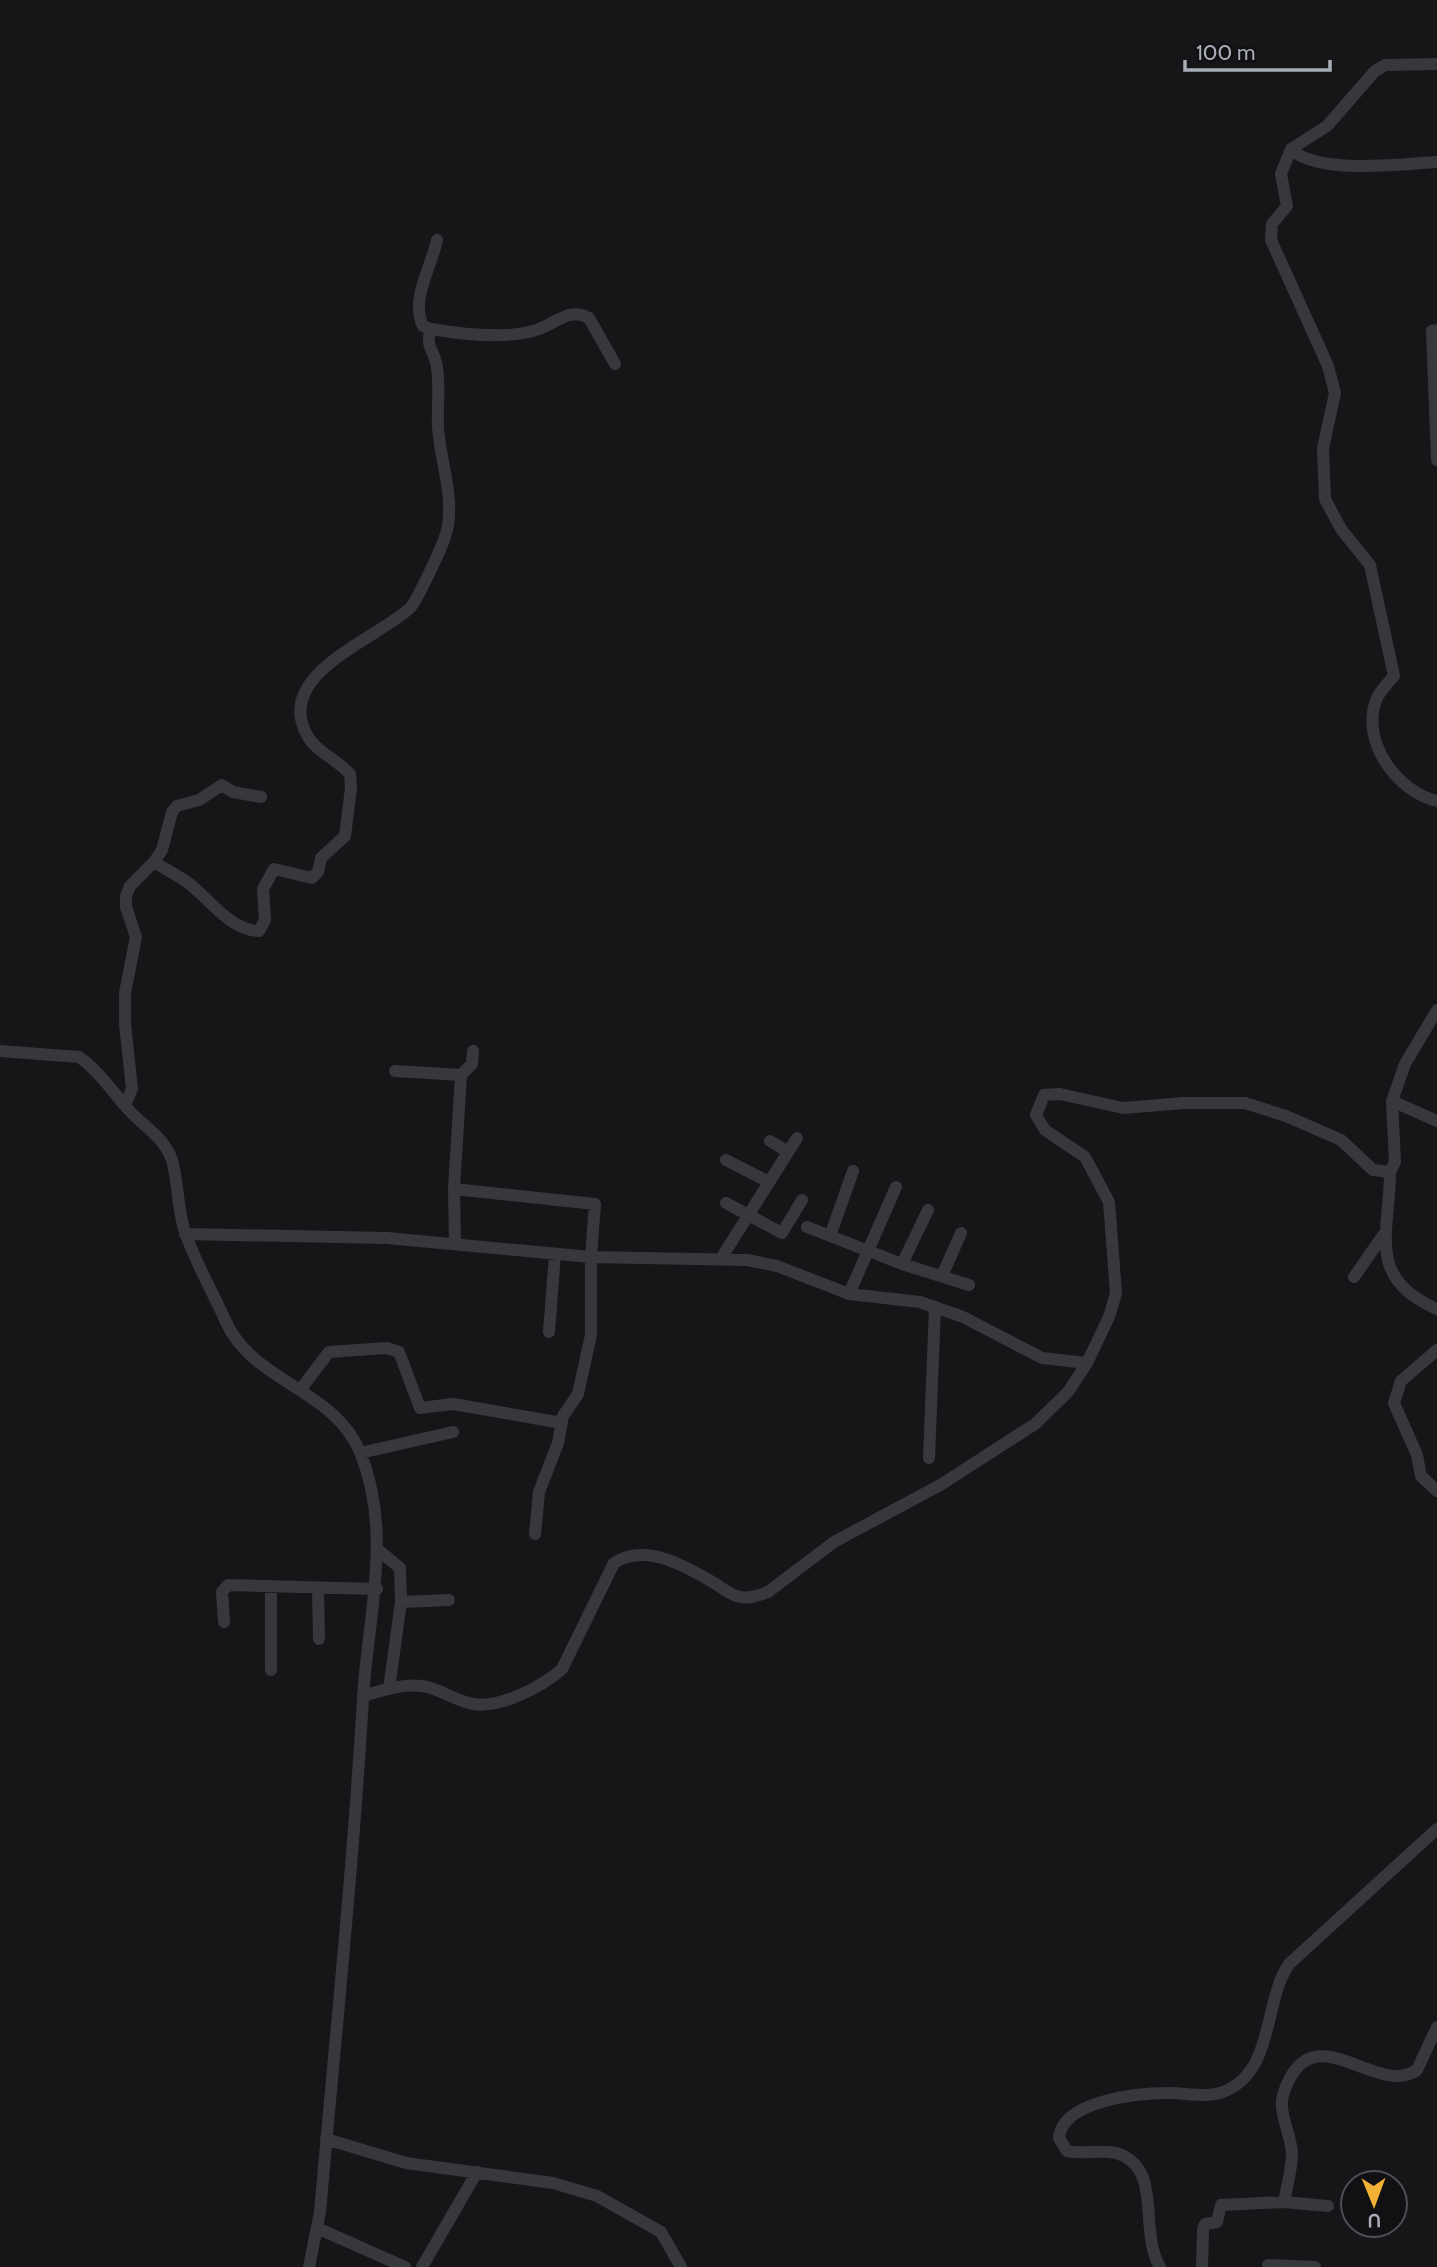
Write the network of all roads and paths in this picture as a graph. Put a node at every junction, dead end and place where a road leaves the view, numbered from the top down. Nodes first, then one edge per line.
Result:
1 (1437, 64) edge
2 (1290, 149) junction
3 (1437, 162) edge
4 (437, 240) dead end
5 (431, 329) junction
6 (1437, 330) edge
7 (615, 364) dead end
8 (1437, 460) edge
9 (261, 797) dead end
10 (1437, 802) edge
11 (154, 862) junction
12 (1437, 1010) edge
13 (0, 1051) edge
14 (473, 1051) dead end
15 (395, 1072) dead end
16 (461, 1075) junction
17 (1392, 1101) junction
18 (125, 1105) junction
19 (1437, 1121) edge
20 (797, 1138) dead end
21 (770, 1141) dead end
22 (788, 1152) junction
23 (726, 1160) dead end
24 (853, 1171) dead end
25 (1390, 1171) junction
26 (769, 1182) junction
27 (896, 1187) dead end
28 (454, 1189) junction
29 (802, 1200) dead end
30 (726, 1203) dead end
31 (928, 1210) dead end
32 (750, 1216) junction
33 (807, 1227) dead end
34 (961, 1233) dead end
35 (1384, 1233) junction
36 (185, 1234) junction
37 (830, 1236) junction
38 (455, 1242) junction
39 (867, 1249) junction
40 (555, 1254) junction
41 (591, 1257) junction
42 (720, 1260) junction
43 (902, 1264) junction
44 (942, 1276) junction
45 (1354, 1277) dead end
46 (969, 1285) dead end
47 (849, 1294) junction
48 (935, 1307) junction
49 (1437, 1309) edge
50 (549, 1332) dead end
51 (1437, 1350) edge
52 (1087, 1363) junction
53 (300, 1390) junction
54 (562, 1423) junction
55 (453, 1432) dead end
56 (360, 1452) junction
57 (929, 1458) dead end
58 (1437, 1491) edge
59 (536, 1534) dead end
60 (377, 1549) junction
61 (271, 1588) junction
62 (318, 1589) junction
63 (377, 1589) junction
64 (449, 1600) dead end
65 (401, 1602) junction
66 (223, 1622) dead end
67 (319, 1639) dead end
68 (271, 1670) dead end
69 (389, 1689) junction
70 (363, 1696) junction
71 (1437, 1829) edge
72 (1437, 2027) edge
73 (326, 2139) junction
74 (477, 2172) junction
75 (1284, 2202) junction
76 (1328, 2206) dead end
77 (317, 2228) junction
78 (1268, 2264) dead end
79 (309, 2267) edge
80 (405, 2267) edge
81 (422, 2267) edge
82 (681, 2267) edge
83 (1160, 2267) edge
84 (1202, 2267) edge
85 (1315, 2267) edge

1 - 2 street
2 - 3 street
2 - 10 street
4 - 5 street
5 - 7 street
5 - 11 street
6 - 8 street
9 - 11 street
11 - 18 street
12 - 17 street
13 - 18 street
14 - 16 street
15 - 16 street
16 - 28 street
17 - 19 street
17 - 25 street
18 - 36 street
20 - 22 street
21 - 22 street
22 - 26 street
23 - 26 street
24 - 37 street
25 - 35 street
25 - 52 street
26 - 32 street
27 - 39 street
28 - 38 street
28 - 41 street
29 - 32 street
30 - 32 street
31 - 43 street
32 - 42 street
33 - 37 street
34 - 44 street
35 - 45 street
35 - 49 street
36 - 38 street
36 - 53 street
37 - 39 street
38 - 40 street
39 - 43 street
39 - 47 street
40 - 41 street
40 - 50 street
41 - 42 street
41 - 54 street
42 - 47 street
43 - 44 street
44 - 46 street
47 - 48 street
48 - 52 street
48 - 57 street
51 - 58 street
52 - 69 street
53 - 54 street
53 - 56 street
54 - 59 street
55 - 56 street
56 - 60 street
60 - 63 street
60 - 65 street
61 - 62 street
61 - 66 street
61 - 68 street
62 - 63 street
62 - 67 street
63 - 70 street
64 - 65 street
65 - 69 street
69 - 70 street
70 - 73 street
71 - 83 street
72 - 75 street
73 - 74 street
73 - 77 street
74 - 81 street
74 - 82 street
75 - 76 street
75 - 84 street
77 - 79 street
77 - 80 street
78 - 85 street

